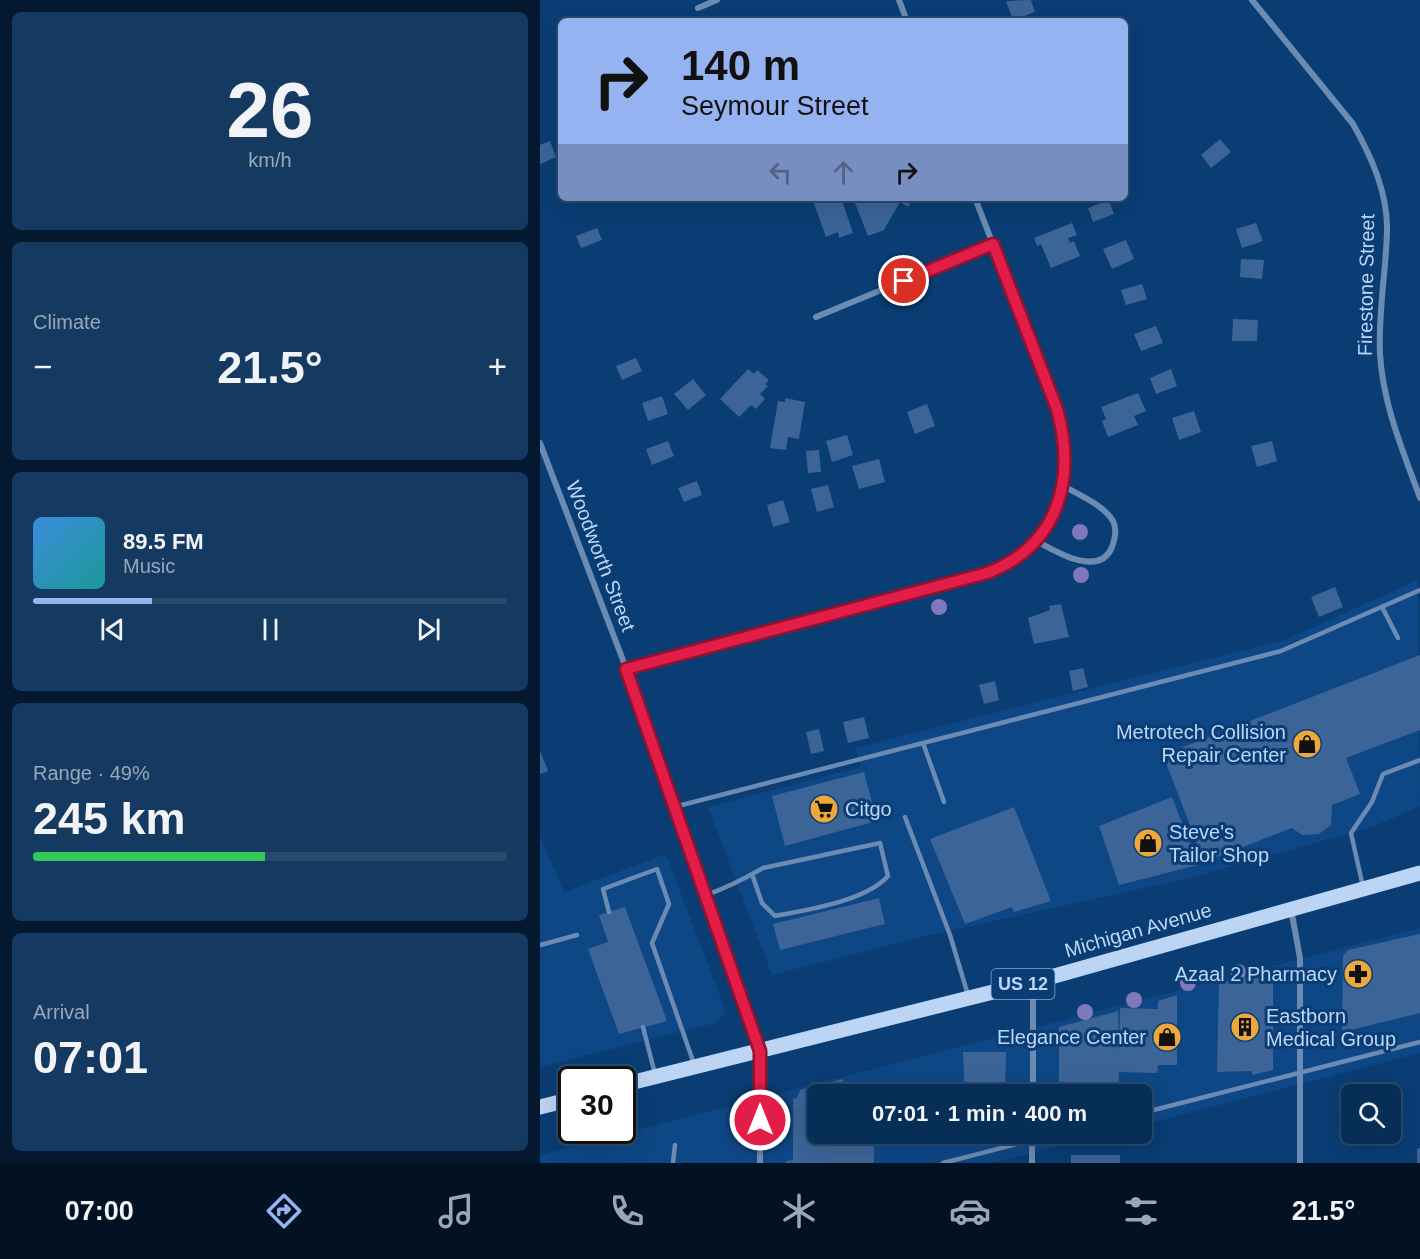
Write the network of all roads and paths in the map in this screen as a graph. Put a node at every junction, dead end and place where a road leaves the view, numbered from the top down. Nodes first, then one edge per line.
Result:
1 (717, 0) edge
2 (898, 0) edge
3 (1252, 0) edge
4 (698, 8) dead end
5 (906, 18) edge
6 (976, 201) edge
7 (993, 244) junction
8 (816, 317) dead end
9 (540, 443) edge
10 (1064, 486) junction
11 (1420, 498) edge
12 (1035, 540) junction
13 (1420, 590) edge
14 (1382, 607) junction
15 (1398, 638) dead end
16 (626, 669) junction
17 (923, 743) junction
18 (1420, 760) edge
19 (944, 802) dead end
20 (674, 807) junction
21 (905, 817) dead end
22 (1420, 873) edge
23 (752, 874) junction
24 (1364, 888) junction
25 (706, 895) junction
26 (1291, 909) junction
27 (609, 912) dead end
28 (577, 935) dead end
29 (540, 945) edge
30 (1033, 982) junction
31 (969, 998) junction
32 (643, 1027) dead end
33 (1420, 1042) edge
34 (760, 1051) junction
35 (695, 1067) junction
36 (1301, 1074) junction
37 (656, 1076) junction
38 (636, 1081) edge
39 (1033, 1084) edge
40 (558, 1102) edge
41 (540, 1107) edge
42 (1152, 1111) edge
43 (1008, 1144) edge
44 (1032, 1144) edge
45 (675, 1145) dead end
46 (672, 1163) edge
47 (760, 1163) edge
48 (943, 1163) edge
49 (1032, 1163) edge
50 (1300, 1163) edge

1 - 4 street
2 - 5 street
3 - 11 street, Firestone Street
6 - 7 street
7 - 8 street
7 - 10 street
9 - 16 street, Woodworth Street
10 - 12 street
10 - 12 street
12 - 16 street
13 - 14 lane
14 - 15 lane
14 - 17 lane
16 - 20 street, Woodworth Street
17 - 19 lane
17 - 20 lane
18 - 24 lane
20 - 25 street, Woodworth Street
21 - 31 lane
22 - 24 main road, Michigan Avenue / US 12
23 - 23 lane
23 - 25 lane
24 - 26 main road, Michigan Avenue / US 12
25 - 34 street, Woodworth Street
26 - 30 main road, Michigan Avenue / US 12
26 - 36 street
27 - 35 lane
28 - 29 lane
30 - 31 main road, Michigan Avenue / US 12
30 - 39 street
31 - 34 main road, Michigan Avenue / US 12
32 - 37 lane
33 - 36 lane
34 - 35 main road, Michigan Avenue / US 12
34 - 47 street, Woodworth Street
35 - 37 main road, Michigan Avenue / US 12
36 - 42 lane
36 - 50 street
37 - 38 main road, Michigan Avenue / US 12
40 - 41 main road
43 - 48 lane
44 - 49 street
45 - 46 lane

